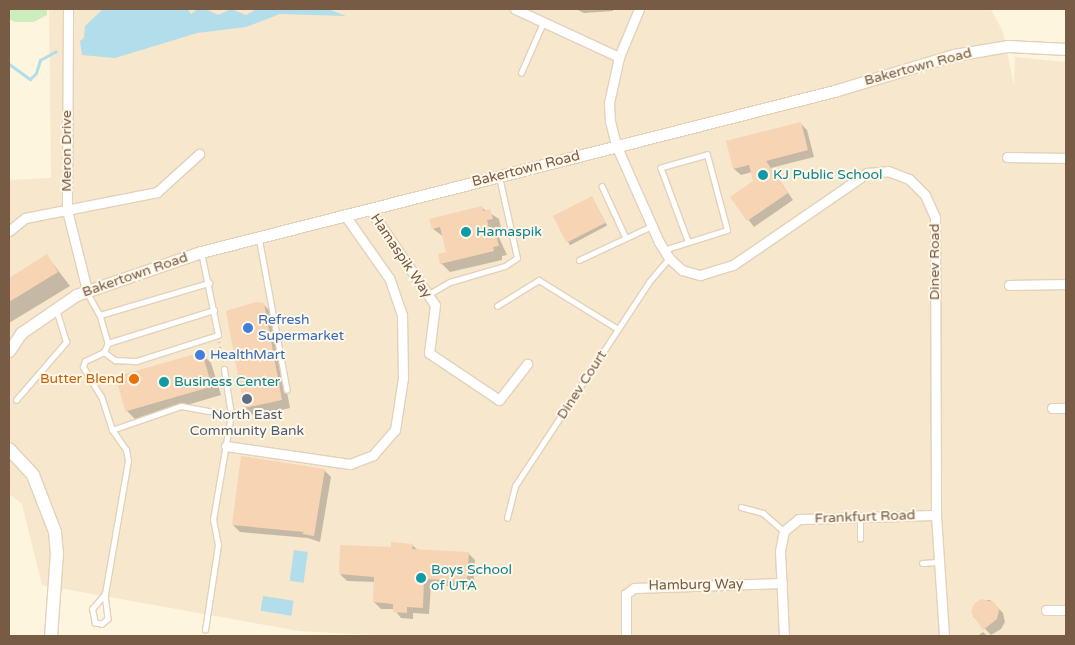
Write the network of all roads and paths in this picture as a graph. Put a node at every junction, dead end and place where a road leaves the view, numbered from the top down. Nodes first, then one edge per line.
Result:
1 (68, 9) edge
2 (515, 9) edge
3 (639, 9) edge
4 (543, 23) junction
5 (1066, 49) edge
6 (619, 57) junction
7 (522, 73) dead end
8 (616, 145) junction
9 (199, 154) dead end
10 (1007, 157) dead end
11 (1066, 158) edge
12 (499, 176) junction
13 (602, 186) dead end
14 (369, 208) junction
15 (67, 210) junction
16 (344, 214) junction
17 (653, 225) junction
18 (9, 231) edge
19 (259, 236) junction
20 (626, 238) junction
21 (688, 242) junction
22 (201, 252) junction
23 (666, 254) junction
24 (579, 260) dead end
25 (209, 283) junction
26 (1066, 284) edge
27 (1009, 285) dead end
28 (87, 290) junction
29 (429, 294) junction
30 (497, 306) dead end
31 (56, 308) junction
32 (214, 310) junction
33 (100, 315) junction
34 (618, 329) junction
35 (218, 335) junction
36 (108, 342) junction
37 (9, 351) edge
38 (104, 352) junction
39 (527, 364) dead end
40 (224, 370) joint
41 (287, 389) dead end
42 (16, 400) dead end
43 (1052, 408) dead end
44 (1066, 408) edge
45 (231, 415) junction
46 (112, 430) junction
47 (226, 446) junction
48 (9, 449) edge
49 (741, 507) dead end
50 (936, 515) junction
51 (860, 517) junction
52 (507, 518) dead end
53 (784, 531) junction
54 (860, 539) dead end
55 (939, 562) junction
56 (922, 563) dead end
57 (782, 584) junction
58 (105, 594) junction
59 (1046, 610) dead end
60 (1066, 610) edge
61 (205, 630) dead end
62 (51, 636) edge
63 (626, 636) edge
64 (784, 636) edge
65 (944, 636) edge

1 - 15 street, Meron Drive
2 - 4 street
3 - 6 street
4 - 6 street
4 - 7 lane
5 - 8 street, Bakertown Road
6 - 8 street
8 - 12 street, Bakertown Road
8 - 17 street
9 - 15 street
10 - 11 street
12 - 14 street, Bakertown Road
12 - 29 lane
13 - 20 lane
14 - 16 street, Bakertown Road
14 - 29 street, Hamaspik Way
15 - 18 street
15 - 28 street, Meron Drive
16 - 19 street, Bakertown Road
16 - 47 street
17 - 20 lane
17 - 23 street
19 - 22 street, Bakertown Road
19 - 41 lane
20 - 24 lane
21 - 21 lane
21 - 23 lane
22 - 25 lane
22 - 28 street, Bakertown Road
23 - 34 lane, Dinev Court
23 - 50 street, Dinev Road
25 - 32 lane
25 - 33 lane
26 - 27 street
28 - 31 street, Bakertown Road
28 - 33 lane
29 - 39 street, Hamaspik Way
30 - 34 lane
31 - 37 street, Bakertown Road
31 - 42 lane
32 - 35 lane
32 - 36 lane
33 - 36 lane
34 - 52 lane, Dinev Court
35 - 38 lane
35 - 40 path
36 - 38 lane
38 - 46 lane
40 - 45 lane
43 - 44 street
45 - 46 lane
45 - 47 lane
46 - 58 lane
47 - 61 lane
48 - 62 main road
49 - 53 lane
50 - 51 street, Frankfurt Road
50 - 55 street, Dinev Road
51 - 53 street, Frankfurt Road
51 - 54 lane
53 - 57 street
55 - 56 lane
55 - 65 street, Dinev Road
57 - 63 street, Hamburg Way
57 - 64 street
58 - 58 lane
59 - 60 street

